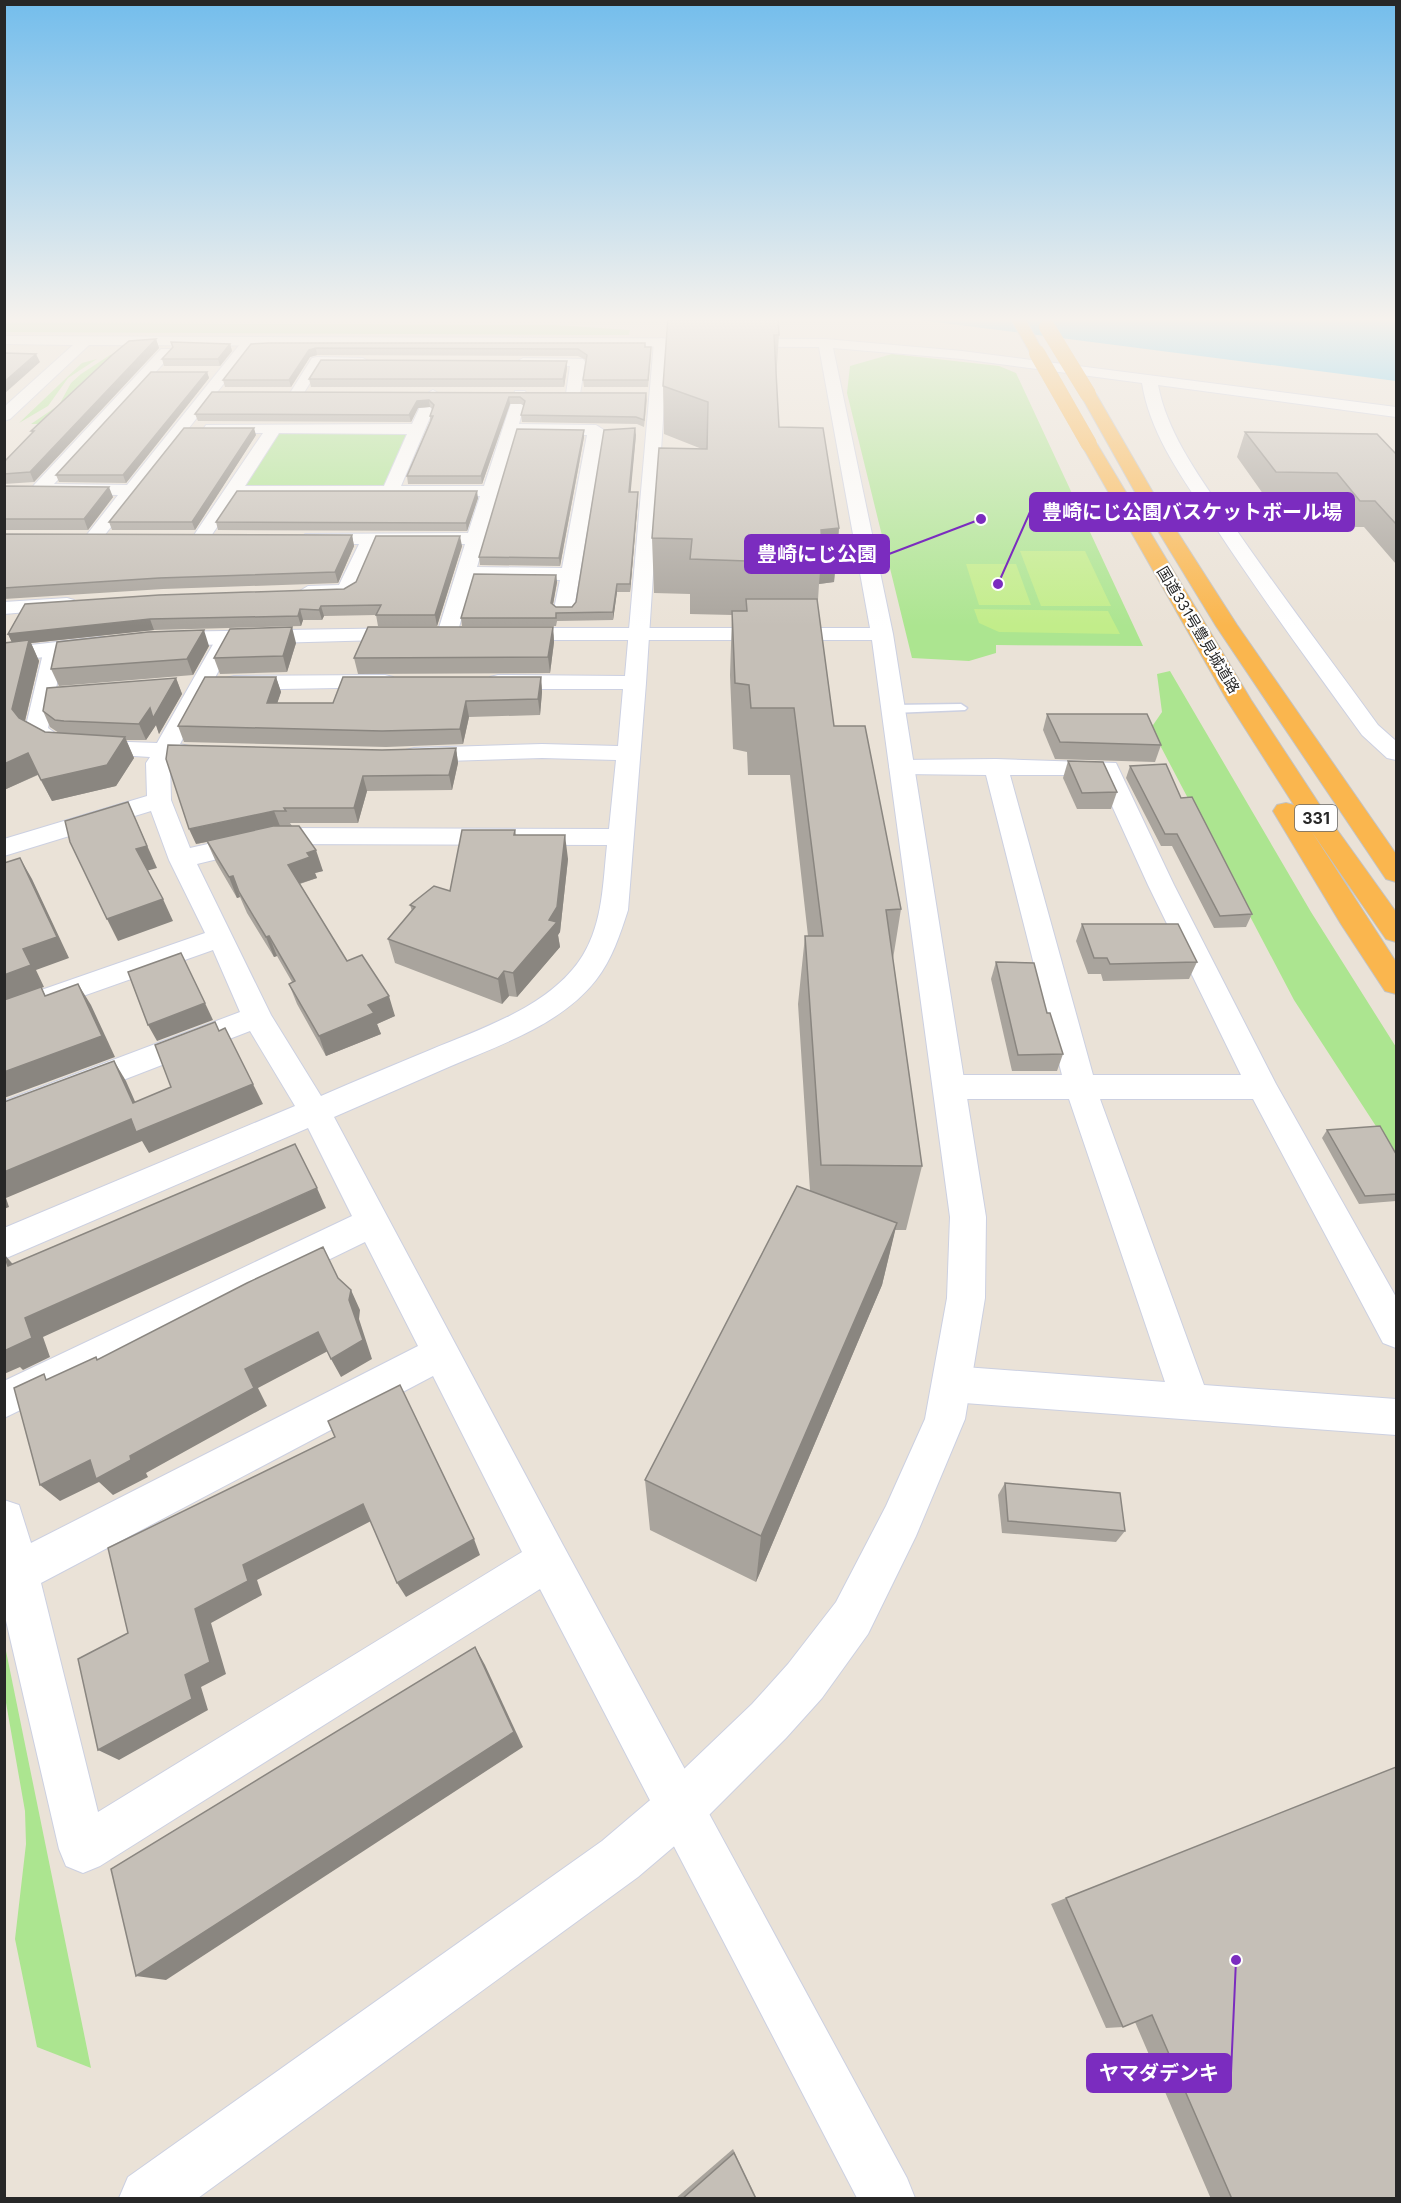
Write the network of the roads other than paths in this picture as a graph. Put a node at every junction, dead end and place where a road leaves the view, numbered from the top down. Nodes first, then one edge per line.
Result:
1 (101, 420) edge
2 (188, 420) edge
3 (422, 420) edge
4 (513, 420) edge
5 (656, 420) edge
6 (840, 420) edge
7 (1075, 420) edge
8 (1103, 420) edge
9 (1160, 420) edge
10 (181, 428) junction
11 (274, 429) junction
12 (418, 429) junction
13 (511, 429) junction
14 (596, 430) junction
15 (618, 430) edge
16 (131, 490) junction
17 (233, 491) junction
18 (390, 491) junction
19 (490, 491) junction
20 (70, 537) edge
21 (94, 537) junction
22 (118, 537) edge
23 (177, 537) edge
24 (201, 538) junction
25 (224, 538) edge
26 (291, 538) edge
27 (370, 539) junction
28 (475, 539) junction
29 (465, 573) junction
30 (570, 574) junction
31 (289, 593) edge
32 (84, 602) edge
33 (4, 608) edge
34 (564, 609) edge
35 (447, 634) junction
36 (882, 634) junction
37 (638, 635) junction
38 (227, 636) junction
39 (143, 640) edge
40 (121, 642) edge
41 (54, 649) junction
42 (4, 655) edge
43 (411, 681) edge
44 (481, 682) edge
45 (201, 683) junction
46 (635, 683) junction
47 (179, 685) dead end
48 (1239, 700) junction
49 (1276, 701) junction
50 (961, 708) dead end
51 (893, 709) junction
52 (164, 750) junction
53 (198, 752) edge
54 (629, 753) junction
55 (1396, 753) edge
56 (386, 756) edge
57 (996, 766) junction
58 (902, 767) junction
59 (159, 800) junction
60 (620, 837) junction
61 (1396, 838) edge
62 (4, 848) edge
63 (182, 860) junction
64 (1396, 873) edge
65 (1396, 932) edge
66 (221, 937) junction
67 (1396, 984) edge
68 (4, 1014) edge
69 (257, 1017) junction
70 (949, 1087) junction
71 (1262, 1087) junction
72 (1081, 1089) junction
73 (314, 1112) junction
74 (4, 1114) edge
75 (374, 1222) junction
76 (4, 1244) edge
77 (1396, 1331) edge
78 (441, 1353) junction
79 (951, 1384) junction
80 (4, 1400) edge
81 (1191, 1401) junction
82 (1396, 1417) edge
83 (4, 1520) edge
84 (548, 1560) junction
85 (17, 1573) junction
86 (680, 1808) junction
87 (149, 2199) edge
88 (887, 2199) edge

1 - 16 street
2 - 10 street
3 - 12 street
4 - 13 street
5 - 37 street
6 - 36 street
7 - 48 highway, 国道331号豊見城道路 / 331, bridge
8 - 49 highway, 国道331号豊見城道路 / 331, bridge
9 - 55 street
10 - 11 street
10 - 16 street
11 - 12 street
11 - 17 street
12 - 18 street
13 - 14 street
13 - 19 street
14 - 15 street
14 - 30 street
16 - 21 street
17 - 18 street
17 - 24 street
18 - 19 street
19 - 28 street
20 - 21 street
21 - 22 street
23 - 24 street
24 - 25 street
26 - 27 street
27 - 28 street
27 - 31 street
28 - 29 street
29 - 30 street
29 - 35 street
30 - 34 street
32 - 33 street
35 - 37 street
35 - 38 street
36 - 37 street
36 - 51 street
37 - 46 street
38 - 39 street
38 - 45 street
40 - 41 street
41 - 42 street
41 - 52 street
43 - 45 street
44 - 46 street
45 - 47 street
45 - 52 street
46 - 54 street
48 - 65 highway, 国道331号豊見城道路 / 331
48 - 67 highway
49 - 61 highway, 331
49 - 64 highway, 国道331号豊見城道路 / 331
50 - 51 lane
51 - 58 street
52 - 53 street
52 - 59 street
54 - 56 street
54 - 60 street
57 - 58 street
57 - 71 street
57 - 72 street
58 - 70 street
59 - 62 street
59 - 63 street
60 - 63 street
60 - 73 street
63 - 66 street
66 - 68 street
66 - 69 street
69 - 73 street
69 - 74 street
70 - 72 street
70 - 79 street
71 - 72 street
71 - 77 street
72 - 81 street
73 - 75 street
73 - 76 street
75 - 78 street
75 - 80 street
78 - 84 street
78 - 85 street
79 - 81 street
79 - 86 street
81 - 82 street
83 - 85 street
84 - 85 street
84 - 86 street
86 - 87 street
86 - 88 street

